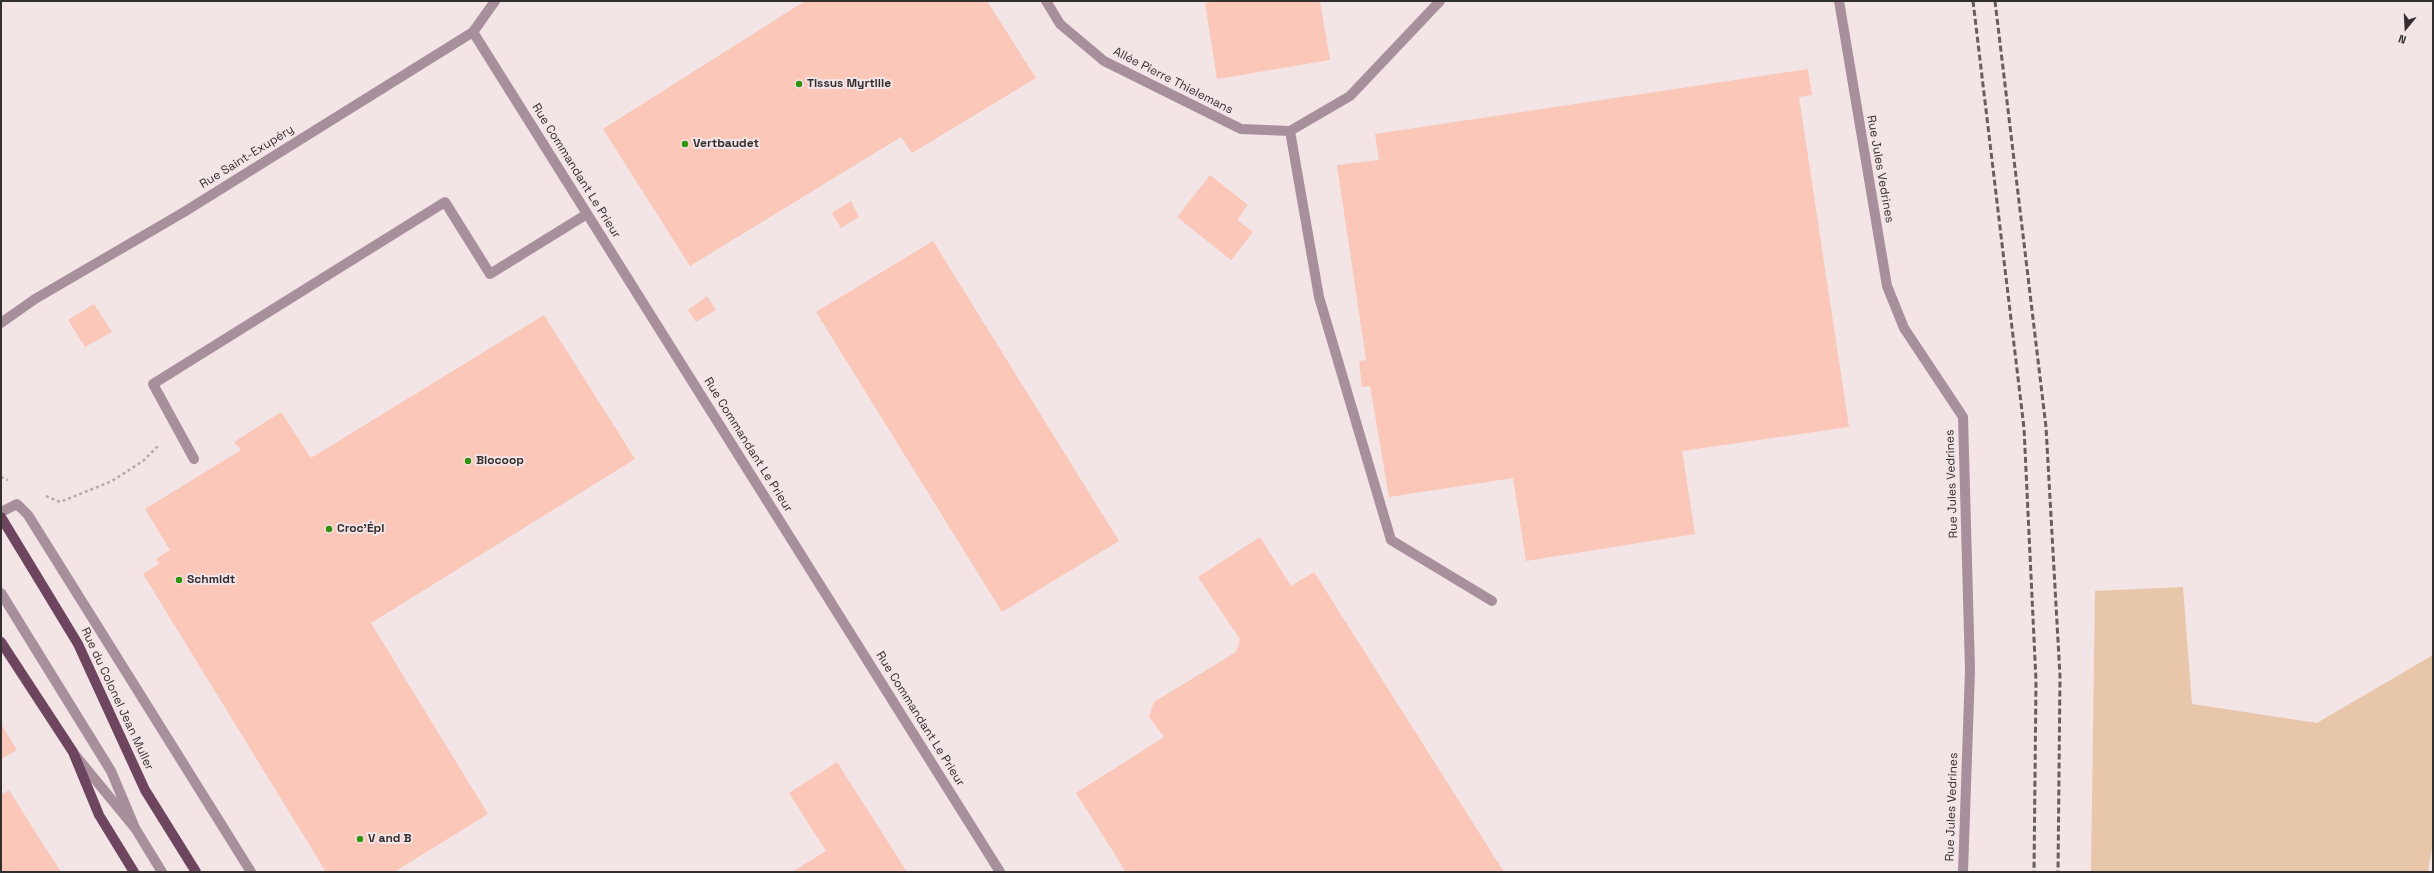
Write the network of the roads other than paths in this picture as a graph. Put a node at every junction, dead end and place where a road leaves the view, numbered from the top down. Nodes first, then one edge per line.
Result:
1 (495, 1) edge
2 (1046, 1) edge
3 (1440, 1) edge
4 (1839, 1) edge
5 (474, 32) junction
6 (1290, 131) junction
7 (588, 214) junction
8 (1, 323) edge
9 (194, 459) dead end
10 (1, 512) edge
11 (1, 517) edge
12 (1, 594) edge
13 (1492, 601) dead end
14 (1, 642) edge
15 (73, 752) junction
16 (135, 828) junction
17 (134, 872) edge
18 (162, 872) edge
19 (196, 872) edge
20 (251, 872) edge
21 (1000, 872) edge
22 (1963, 872) edge

1 - 5 street, Rue Saint-Exupéry
2 - 6 street, Allée Pierre Thielemans
3 - 6 street
4 - 22 street, Rue Jules Vedrines
5 - 7 street, Rue Commandant Le Prieur
5 - 8 street, Rue Saint-Exupéry
6 - 13 street
7 - 9 street
7 - 21 street, Rue Commandant Le Prieur
10 - 20 street
11 - 19 main road, Rue du Colonel Jean Muller
12 - 16 street
14 - 15 main road
15 - 16 street
15 - 17 main road
16 - 18 street

